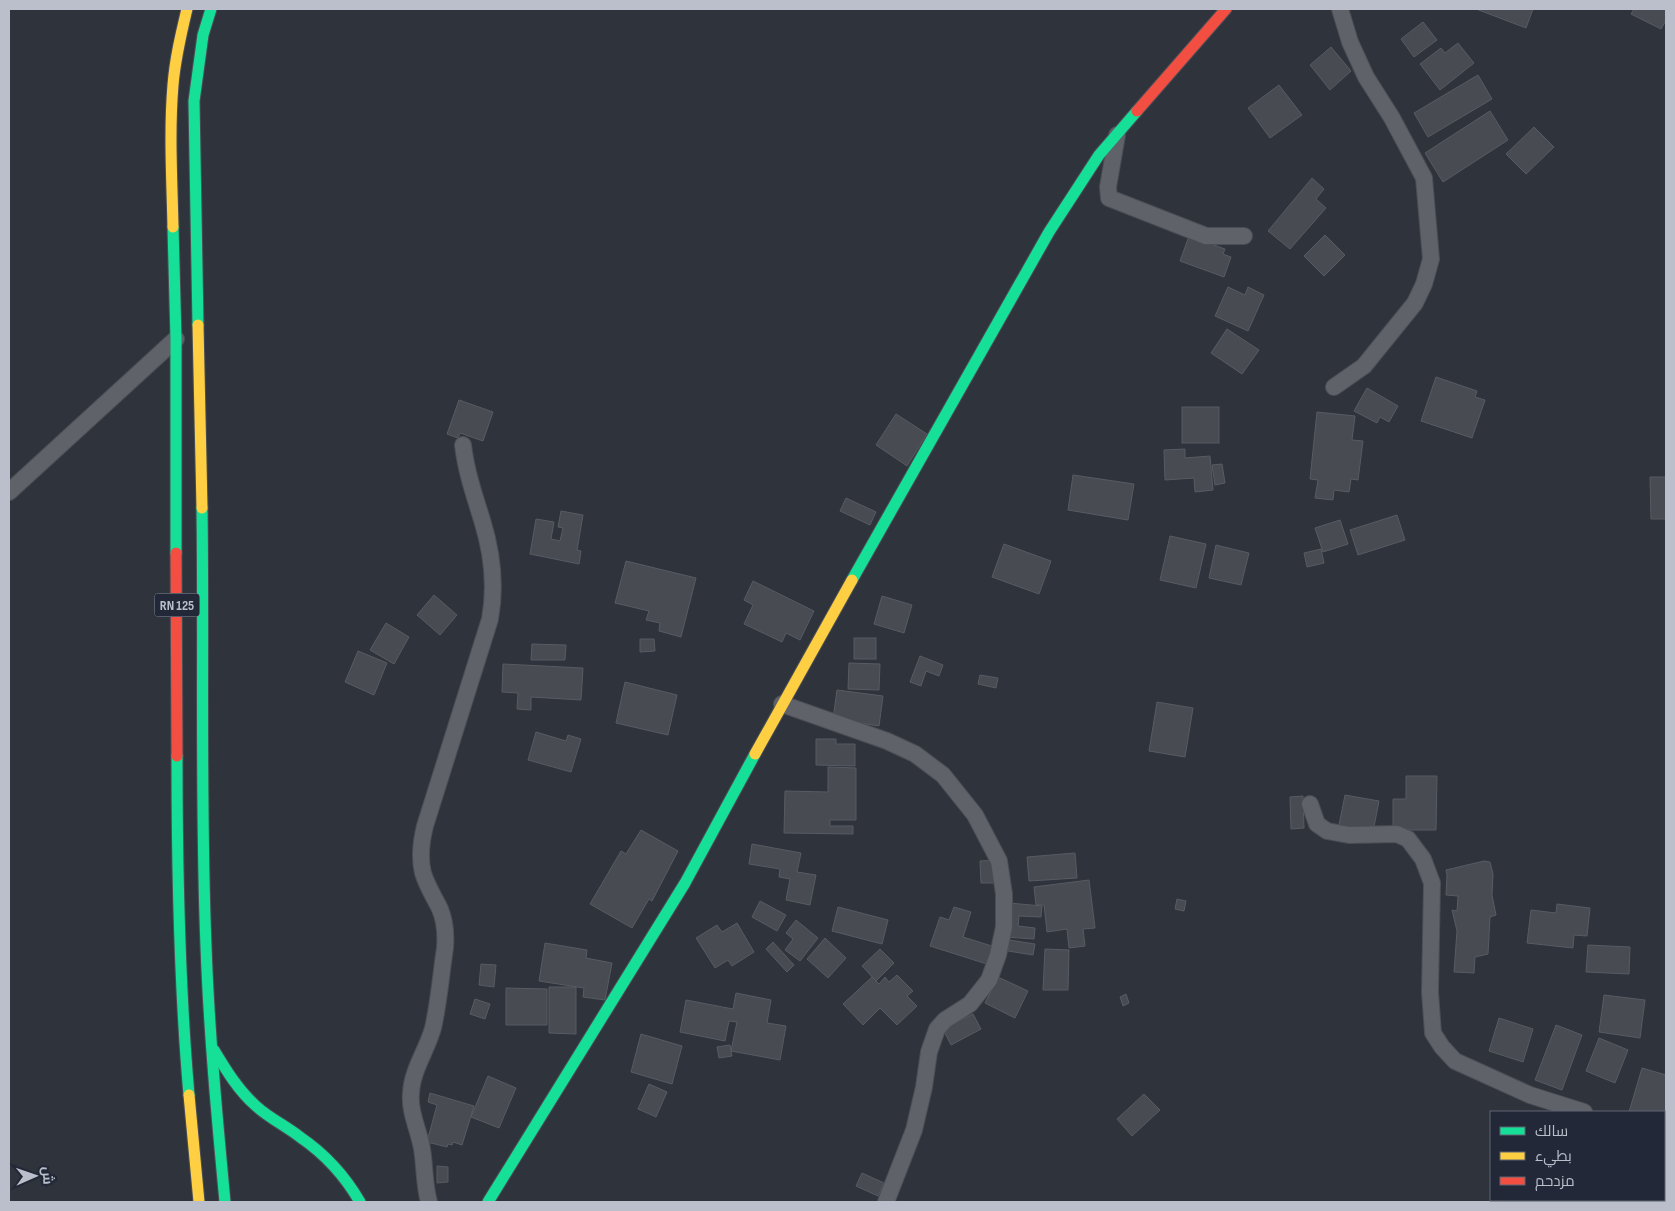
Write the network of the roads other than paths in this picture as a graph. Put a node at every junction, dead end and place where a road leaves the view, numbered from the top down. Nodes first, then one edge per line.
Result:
1 (187, 9) edge
2 (211, 9) edge
3 (1226, 9) edge
4 (1340, 9) edge
5 (1117, 133) junction
6 (1244, 236) dead end
7 (176, 339) junction
8 (1334, 387) dead end
9 (463, 445) dead end
10 (9, 492) edge
11 (782, 704) junction
12 (1310, 804) dead end
13 (211, 1044) junction
14 (1581, 1111) edge
15 (199, 1202) edge
16 (225, 1202) edge
17 (360, 1202) edge
18 (429, 1202) edge
19 (488, 1202) edge
20 (886, 1202) edge

1 - 7 main road, RN 125
2 - 13 main road
3 - 5 main road
4 - 8 street
5 - 6 street
5 - 11 main road
7 - 10 street
7 - 15 main road, RN 125
9 - 18 street
11 - 19 main road
11 - 20 street
12 - 14 street
13 - 16 main road
13 - 17 main road

